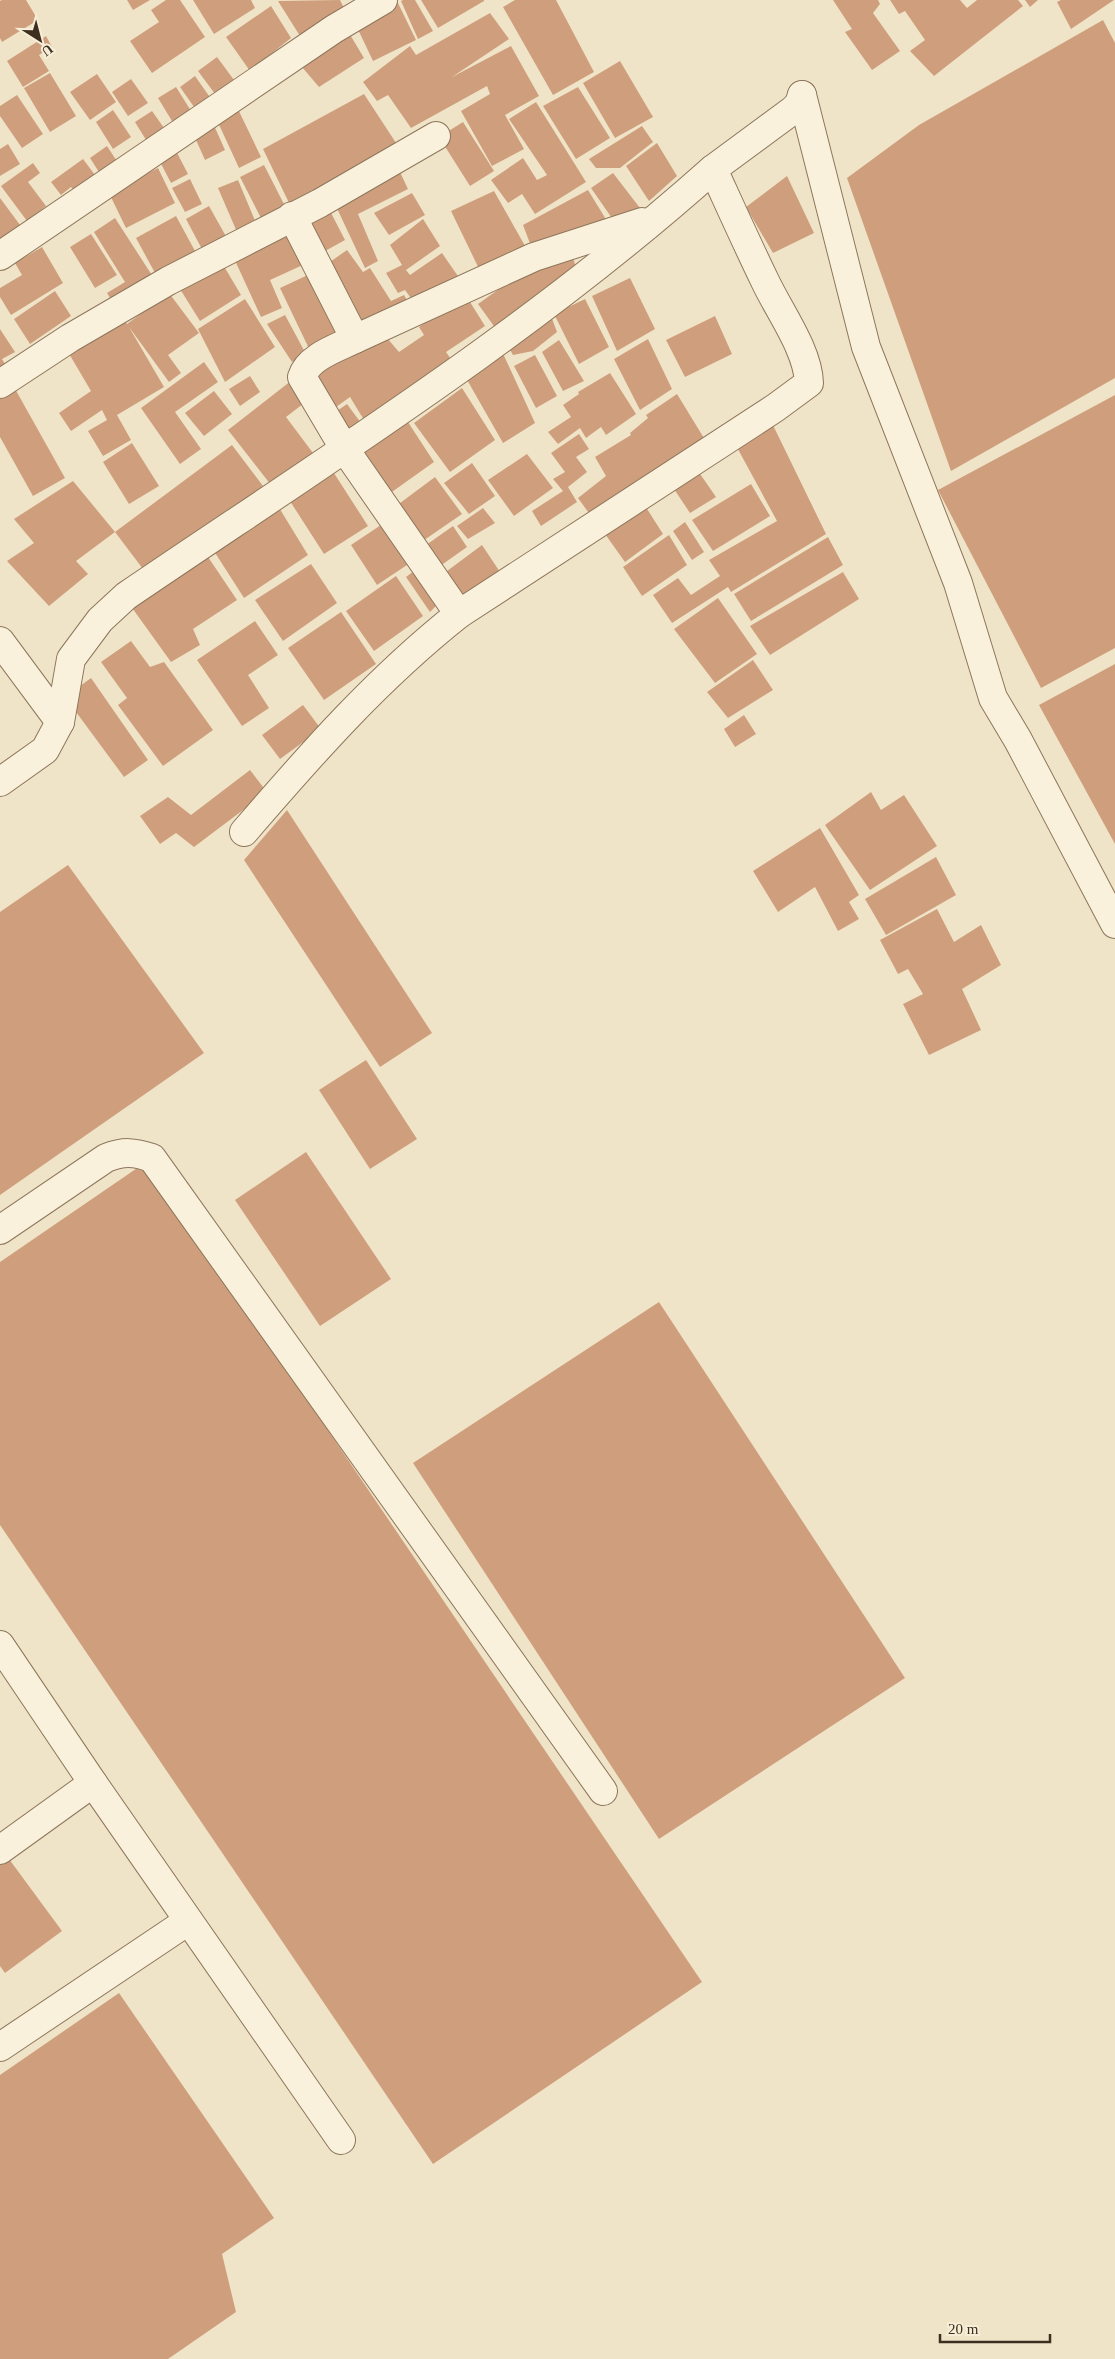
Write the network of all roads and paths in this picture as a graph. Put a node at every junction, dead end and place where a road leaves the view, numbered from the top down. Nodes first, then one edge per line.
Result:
1 (383, 0) edge
2 (436, 136) dead end
3 (713, 169) junction
4 (292, 216) junction
5 (659, 217) junction
6 (0, 256) edge
7 (355, 339) junction
8 (0, 384) edge
9 (344, 448) junction
10 (459, 614) junction
11 (0, 641) edge
12 (60, 722) junction
13 (0, 782) edge
14 (244, 832) dead end
15 (1113, 919) edge
16 (0, 1230) edge
17 (0, 1645) edge
18 (93, 1783) junction
19 (603, 1791) dead end
20 (0, 1850) edge
21 (188, 1921) junction
22 (0, 2047) edge
23 (340, 2140) dead end

1 - 6 street
2 - 4 street
3 - 5 street
3 - 10 street
3 - 15 street
4 - 7 street
4 - 8 street
5 - 7 street
5 - 9 street
7 - 9 street
9 - 10 street
9 - 12 street
10 - 14 street
11 - 12 street
12 - 13 street
16 - 19 street
17 - 18 street
18 - 20 street
18 - 21 street
21 - 22 street
21 - 23 street

